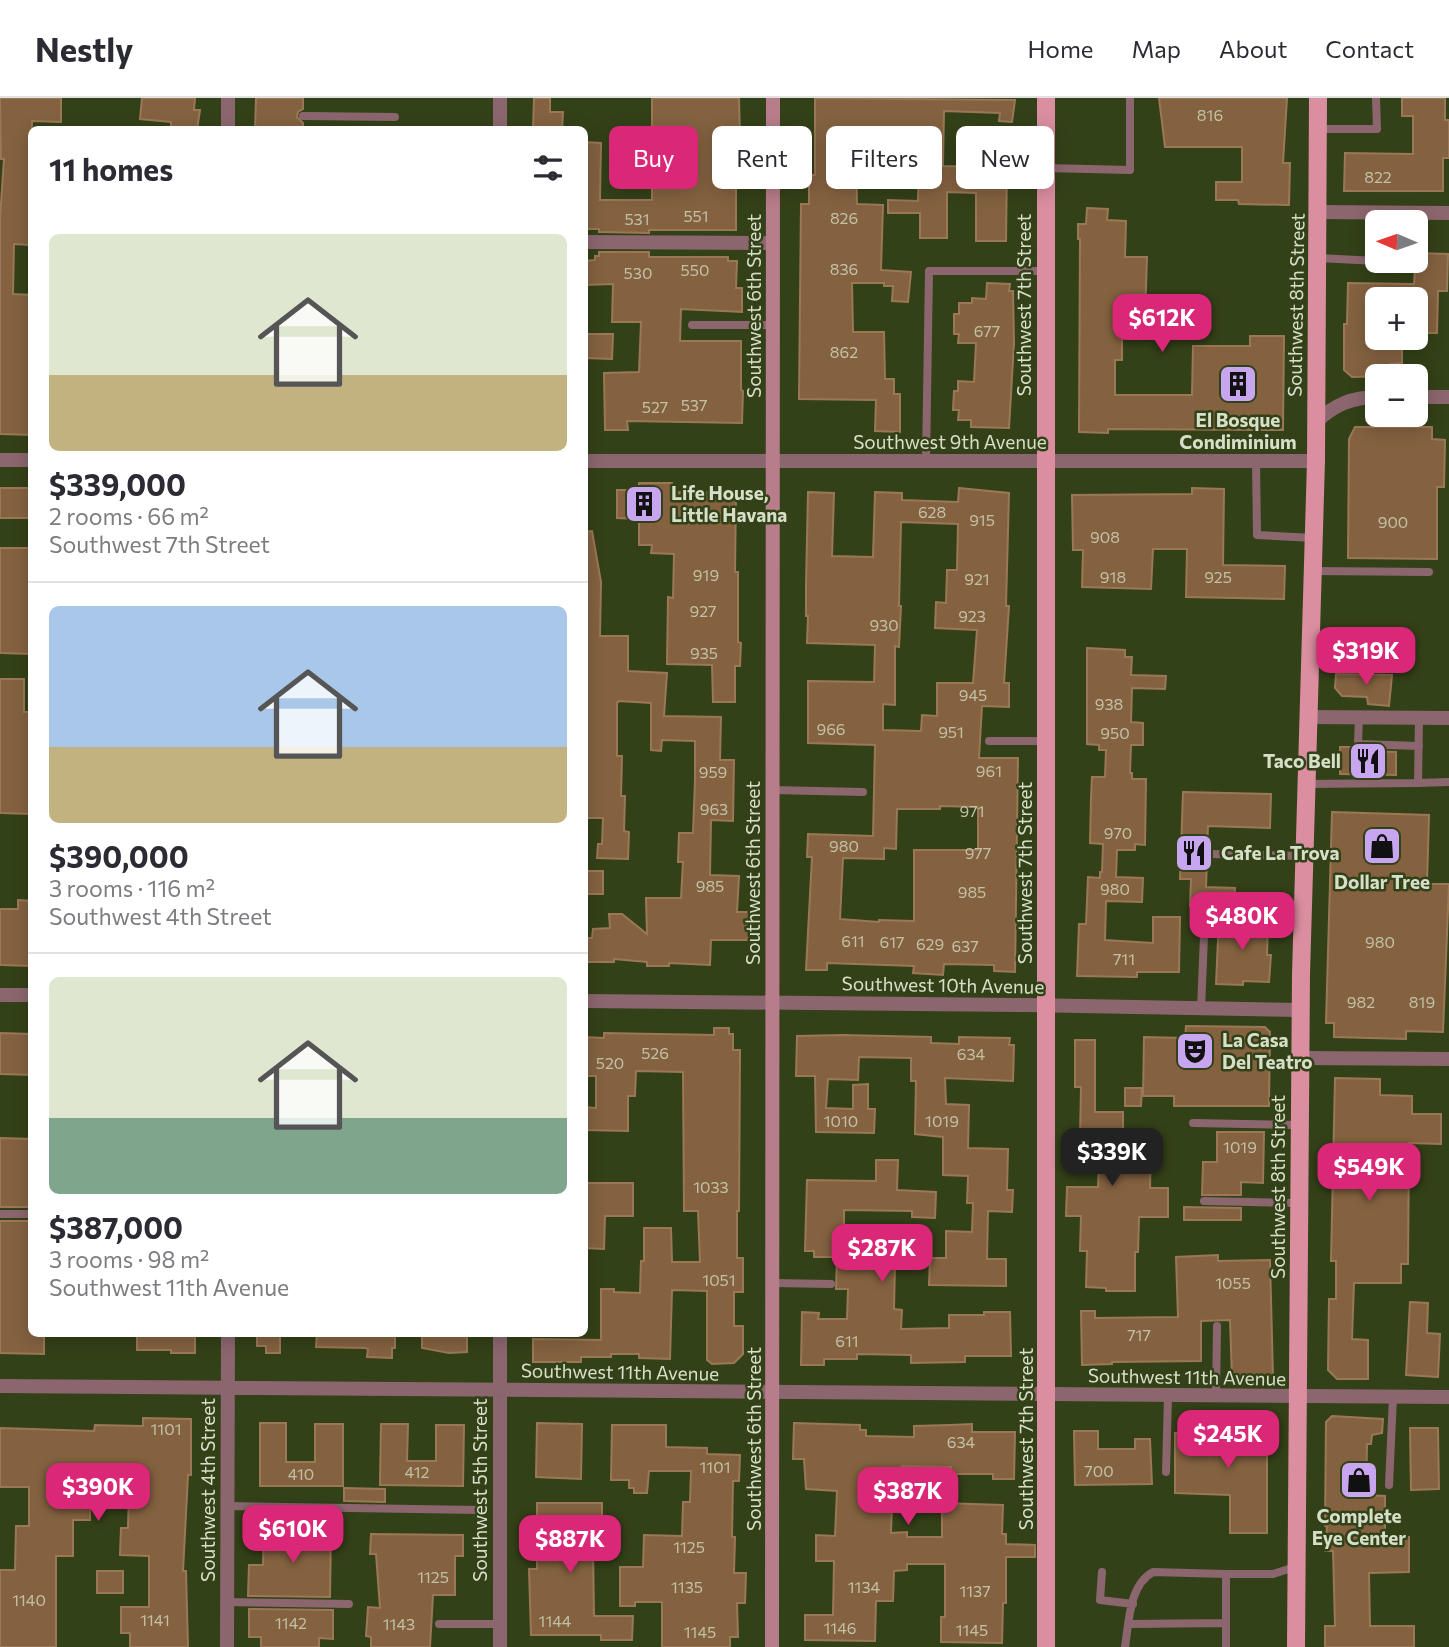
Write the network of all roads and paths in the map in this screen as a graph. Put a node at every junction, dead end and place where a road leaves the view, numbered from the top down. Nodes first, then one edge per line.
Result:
1 (228, 98) edge
2 (500, 98) edge
3 (773, 98) edge
4 (1046, 98) edge
5 (1130, 98) edge
6 (1318, 98) edge
7 (1376, 98) edge
8 (303, 116) dead end
9 (395, 117) dead end
10 (228, 126) edge
11 (500, 126) edge
12 (1046, 126) edge
13 (1318, 130) junction
14 (1054, 168) edge
15 (1045, 189) edge
16 (1318, 212) junction
17 (1449, 213) edge
18 (1428, 215) edge
19 (1365, 216) edge
20 (588, 242) edge
21 (773, 243) junction
22 (1318, 258) junction
23 (1365, 260) edge
24 (1046, 271) junction
25 (692, 325) dead end
26 (773, 325) junction
27 (1428, 397) edge
28 (1449, 397) edge
29 (1365, 398) edge
30 (1316, 422) junction
31 (0, 460) edge
32 (28, 460) edge
33 (588, 461) edge
34 (773, 461) junction
35 (926, 461) junction
36 (1316, 461) junction
37 (1045, 462) junction
38 (1256, 462) junction
39 (1314, 538) junction
40 (1313, 571) junction
41 (1429, 572) dead end
42 (1308, 717) junction
43 (1359, 717) junction
44 (1419, 718) junction
45 (1449, 718) edge
46 (989, 741) dead end
47 (1046, 741) junction
48 (1419, 746) junction
49 (1449, 782) edge
50 (1418, 783) junction
51 (1305, 784) junction
52 (772, 790) junction
53 (863, 792) dead end
54 (1209, 854) dead end
55 (1303, 856) junction
56 (1302, 914) junction
57 (0, 995) edge
58 (28, 995) edge
59 (588, 1001) edge
60 (773, 1003) junction
61 (1047, 1005) junction
62 (1201, 1009) junction
63 (1300, 1010) junction
64 (1300, 1058) junction
65 (1449, 1059) edge
66 (1193, 1123) dead end
67 (1299, 1125) junction
68 (1204, 1201) dead end
69 (1299, 1203) junction
70 (0, 1214) edge
71 (28, 1214) edge
72 (773, 1283) junction
73 (831, 1284) dead end
74 (1217, 1326) dead end
75 (228, 1337) edge
76 (500, 1337) edge
77 (0, 1386) edge
78 (228, 1387) junction
79 (500, 1389) junction
80 (774, 1393) junction
81 (1047, 1395) junction
82 (1168, 1396) junction
83 (1216, 1396) junction
84 (1297, 1397) junction
85 (1393, 1397) junction
86 (1449, 1397) edge
87 (1166, 1472) dead end
88 (1389, 1485) dead end
89 (227, 1506) junction
90 (478, 1510) dead end
91 (1296, 1566) junction
92 (1102, 1572) dead end
93 (1226, 1574) junction
94 (227, 1602) junction
95 (349, 1604) dead end
96 (1133, 1604) junction
97 (1226, 1623) junction
98 (439, 1624) dead end
99 (499, 1624) junction
100 (1129, 1624) junction
101 (227, 1647) edge
102 (500, 1647) edge
103 (772, 1647) edge
104 (1046, 1647) edge
105 (1125, 1647) edge
106 (1226, 1647) edge
107 (1296, 1647) edge

1 - 10 street
2 - 11 street
3 - 21 street, Southwest 6th Street
4 - 12 main road, Southwest 7th Street
5 - 14 lane
6 - 13 main road, Southwest 8th Street
7 - 13 lane
8 - 9 lane
13 - 16 main road, Southwest 8th Street
15 - 24 main road, Southwest 7th Street
16 - 19 street
16 - 22 main road, Southwest 8th Street
17 - 18 street
20 - 21 street
21 - 26 street, Southwest 6th Street
22 - 23 lane
22 - 30 main road, Southwest 8th Street
24 - 35 lane
24 - 37 main road, Southwest 7th Street
25 - 26 lane
26 - 34 street, Southwest 6th Street
27 - 28 street
29 - 30 street
30 - 36 main road, Southwest 8th Street
31 - 32 street
33 - 34 street, Southwest 9th Avenue
34 - 35 street, Southwest 9th Avenue
34 - 52 street, Southwest 6th Street
35 - 37 street, Southwest 9th Avenue
36 - 38 street, Southwest 9th Avenue
36 - 39 main road, Southwest 8th Street
37 - 38 street, Southwest 9th Avenue
37 - 47 main road, Southwest 7th Street
38 - 39 lane
39 - 40 main road, Southwest 8th Street
40 - 41 lane
40 - 42 main road, Southwest 8th Street
42 - 43 street
42 - 51 main road, Southwest 8th Street
43 - 44 street
43 - 48 lane
44 - 45 street
44 - 48 lane
46 - 47 lane
47 - 61 main road, Southwest 7th Street
48 - 50 lane
49 - 50 lane
50 - 51 lane
51 - 55 main road, Southwest 8th Street
52 - 53 lane
52 - 60 street, Southwest 6th Street
54 - 55 lane
55 - 56 main road, Southwest 8th Street
56 - 62 lane
56 - 63 main road, Southwest 8th Street
57 - 58 street
59 - 60 street, Southwest 10th Avenue
60 - 61 street, Southwest 10th Avenue
60 - 72 street, Southwest 6th Street
61 - 62 street, Southwest 10th Avenue
61 - 81 main road, Southwest 7th Street
62 - 63 street, Southwest 10th Avenue
63 - 64 main road, Southwest 8th Street
64 - 65 street
64 - 67 main road, Southwest 8th Street
66 - 67 lane
67 - 69 main road, Southwest 8th Street
68 - 69 lane
69 - 84 main road, Southwest 8th Street
70 - 71 lane
72 - 73 lane
72 - 80 street, Southwest 6th Street
74 - 83 lane
75 - 78 street, Southwest 4th Street
76 - 79 street, Southwest 5th Street
77 - 78 street, Southwest 11th Avenue
78 - 79 street, Southwest 11th Avenue
78 - 89 street, Southwest 4th Street
79 - 80 street, Southwest 11th Avenue
79 - 99 street, Southwest 5th Street
80 - 81 street, Southwest 11th Avenue
80 - 103 street, Southwest 6th Street
81 - 82 street, Southwest 11th Avenue
81 - 104 main road, Southwest 7th Street
82 - 83 street, Southwest 11th Avenue
82 - 87 lane
83 - 84 street, Southwest 11th Avenue
84 - 85 street, Southwest 11th Avenue
84 - 91 main road, Southwest 8th Street
85 - 86 street, Southwest 11th Avenue
85 - 88 lane
89 - 90 lane
89 - 94 street, Southwest 4th Street
91 - 93 lane
91 - 107 main road, Southwest 8th Street
92 - 96 lane
93 - 96 lane
93 - 97 lane
94 - 95 lane
94 - 101 street, Southwest 4th Street
96 - 100 lane
97 - 100 lane
97 - 106 lane
98 - 99 lane
99 - 102 street, Southwest 5th Street
100 - 105 lane

